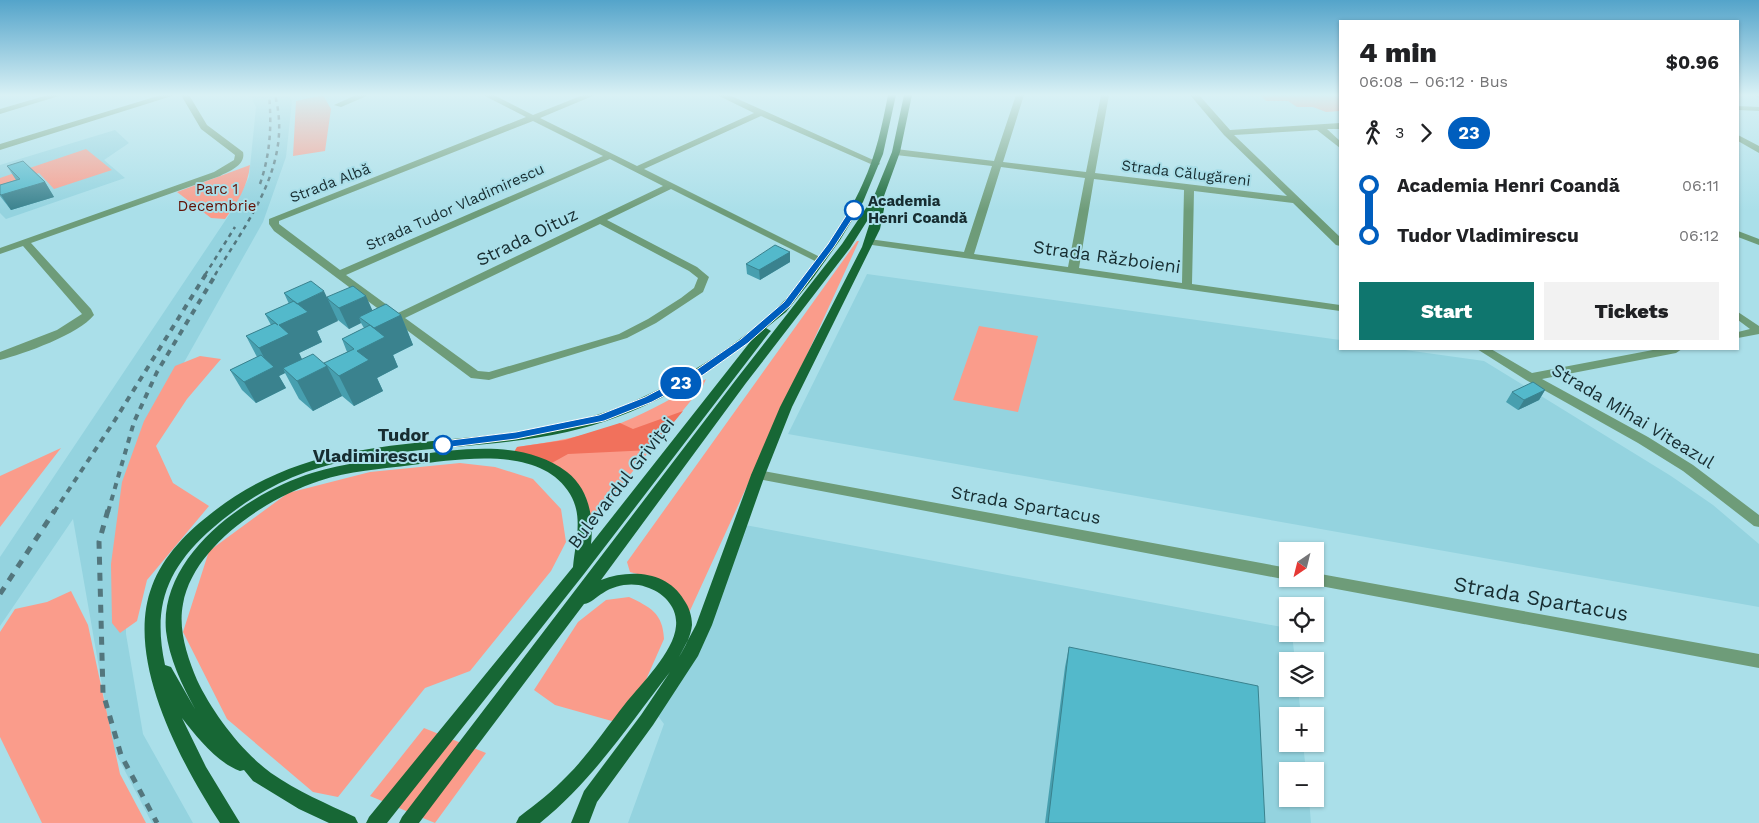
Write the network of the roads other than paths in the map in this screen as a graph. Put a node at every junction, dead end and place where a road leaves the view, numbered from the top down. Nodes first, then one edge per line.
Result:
1 (46, 133) edge
2 (212, 133) edge
3 (494, 133) edge
4 (565, 133) edge
5 (715, 133) edge
6 (807, 133) edge
7 (883, 133) edge
8 (900, 133) edge
9 (1008, 133) edge
10 (1098, 133) edge
11 (1227, 133) edge
12 (1326, 133) edge
13 (1739, 139) edge
14 (1339, 144) edge
15 (0, 147) edge
16 (1759, 150) edge
17 (896, 152) junction
18 (610, 156) junction
19 (876, 163) junction
20 (998, 164) junction
21 (637, 169) junction
22 (1091, 175) junction
23 (670, 186) junction
24 (1189, 186) junction
25 (879, 196) junction
26 (1294, 200) junction
27 (600, 220) junction
28 (1739, 234) edge
29 (869, 242) junction
30 (1339, 242) edge
31 (1759, 242) edge
32 (25, 243) junction
33 (0, 251) edge
34 (968, 256) junction
35 (821, 260) junction
36 (1073, 270) junction
37 (339, 274) junction
38 (1187, 286) junction
39 (787, 304) junction
40 (1339, 308) edge
41 (1739, 316) edge
42 (398, 317) junction
43 (1759, 331) edge
44 (1739, 336) edge
45 (1486, 350) edge
46 (1671, 350) edge
47 (0, 356) edge
48 (1530, 377) junction
49 (758, 475) junction
50 (1759, 522) edge
51 (579, 570) junction
52 (1279, 572) edge
53 (1324, 581) edge
54 (562, 621) junction
55 (153, 642) junction
56 (1759, 661) edge
57 (265, 779) junction
58 (231, 823) edge
59 (349, 823) edge
60 (375, 823) edge
61 (408, 823) edge
62 (525, 823) edge
63 (580, 823) edge

1 - 15 street
2 - 32 street
3 - 37 street, Strada Albă
4 - 18 street
5 - 21 street
6 - 19 street
7 - 19 main road, Bulevardul Griviței
8 - 17 main road, Bulevardul Griviței
9 - 20 street
10 - 22 street
11 - 26 street
12 - 14 street
13 - 16 street
17 - 20 street, Strada Călugăreni
17 - 25 main road, Bulevardul Griviței
18 - 21 street
18 - 37 street, Strada Tudor Vladimirescu
19 - 35 main road, Bulevardul Griviței
20 - 22 street, Strada Călugăreni
20 - 34 street
21 - 23 street
22 - 24 street, Strada Călugăreni
22 - 36 street
23 - 27 street, Strada Oituz
23 - 35 street
24 - 26 street, Strada Călugăreni
24 - 38 street
25 - 29 main road, Bulevardul Griviței
25 - 54 main road, Bulevardul Griviței
26 - 30 street
27 - 42 street, Strada Oituz
27 - 42 street
28 - 31 street
29 - 34 street, Strada Războieni
29 - 49 main road, Bulevardul Griviței
32 - 33 street
32 - 47 street
34 - 36 street, Strada Războieni
35 - 39 main road, Bulevardul Griviței
36 - 38 street, Strada Războieni
37 - 42 street
38 - 40 street, Strada Războieni
39 - 51 main road, Bulevardul Griviței
39 - 55 main road
41 - 43 street
43 - 44 street
45 - 48 street, Strada Mihai Viteazul
46 - 48 street
48 - 50 street, Strada Mihai Viteazul
49 - 52 street, Strada Spartacus
49 - 63 main road, Bulevardul Griviței
51 - 57 main road
51 - 60 main road, Bulevardul Griviței
53 - 56 street, Strada Spartacus
54 - 61 main road, Bulevardul Griviței
54 - 62 main road
55 - 57 main road
55 - 58 main road
57 - 59 main road

